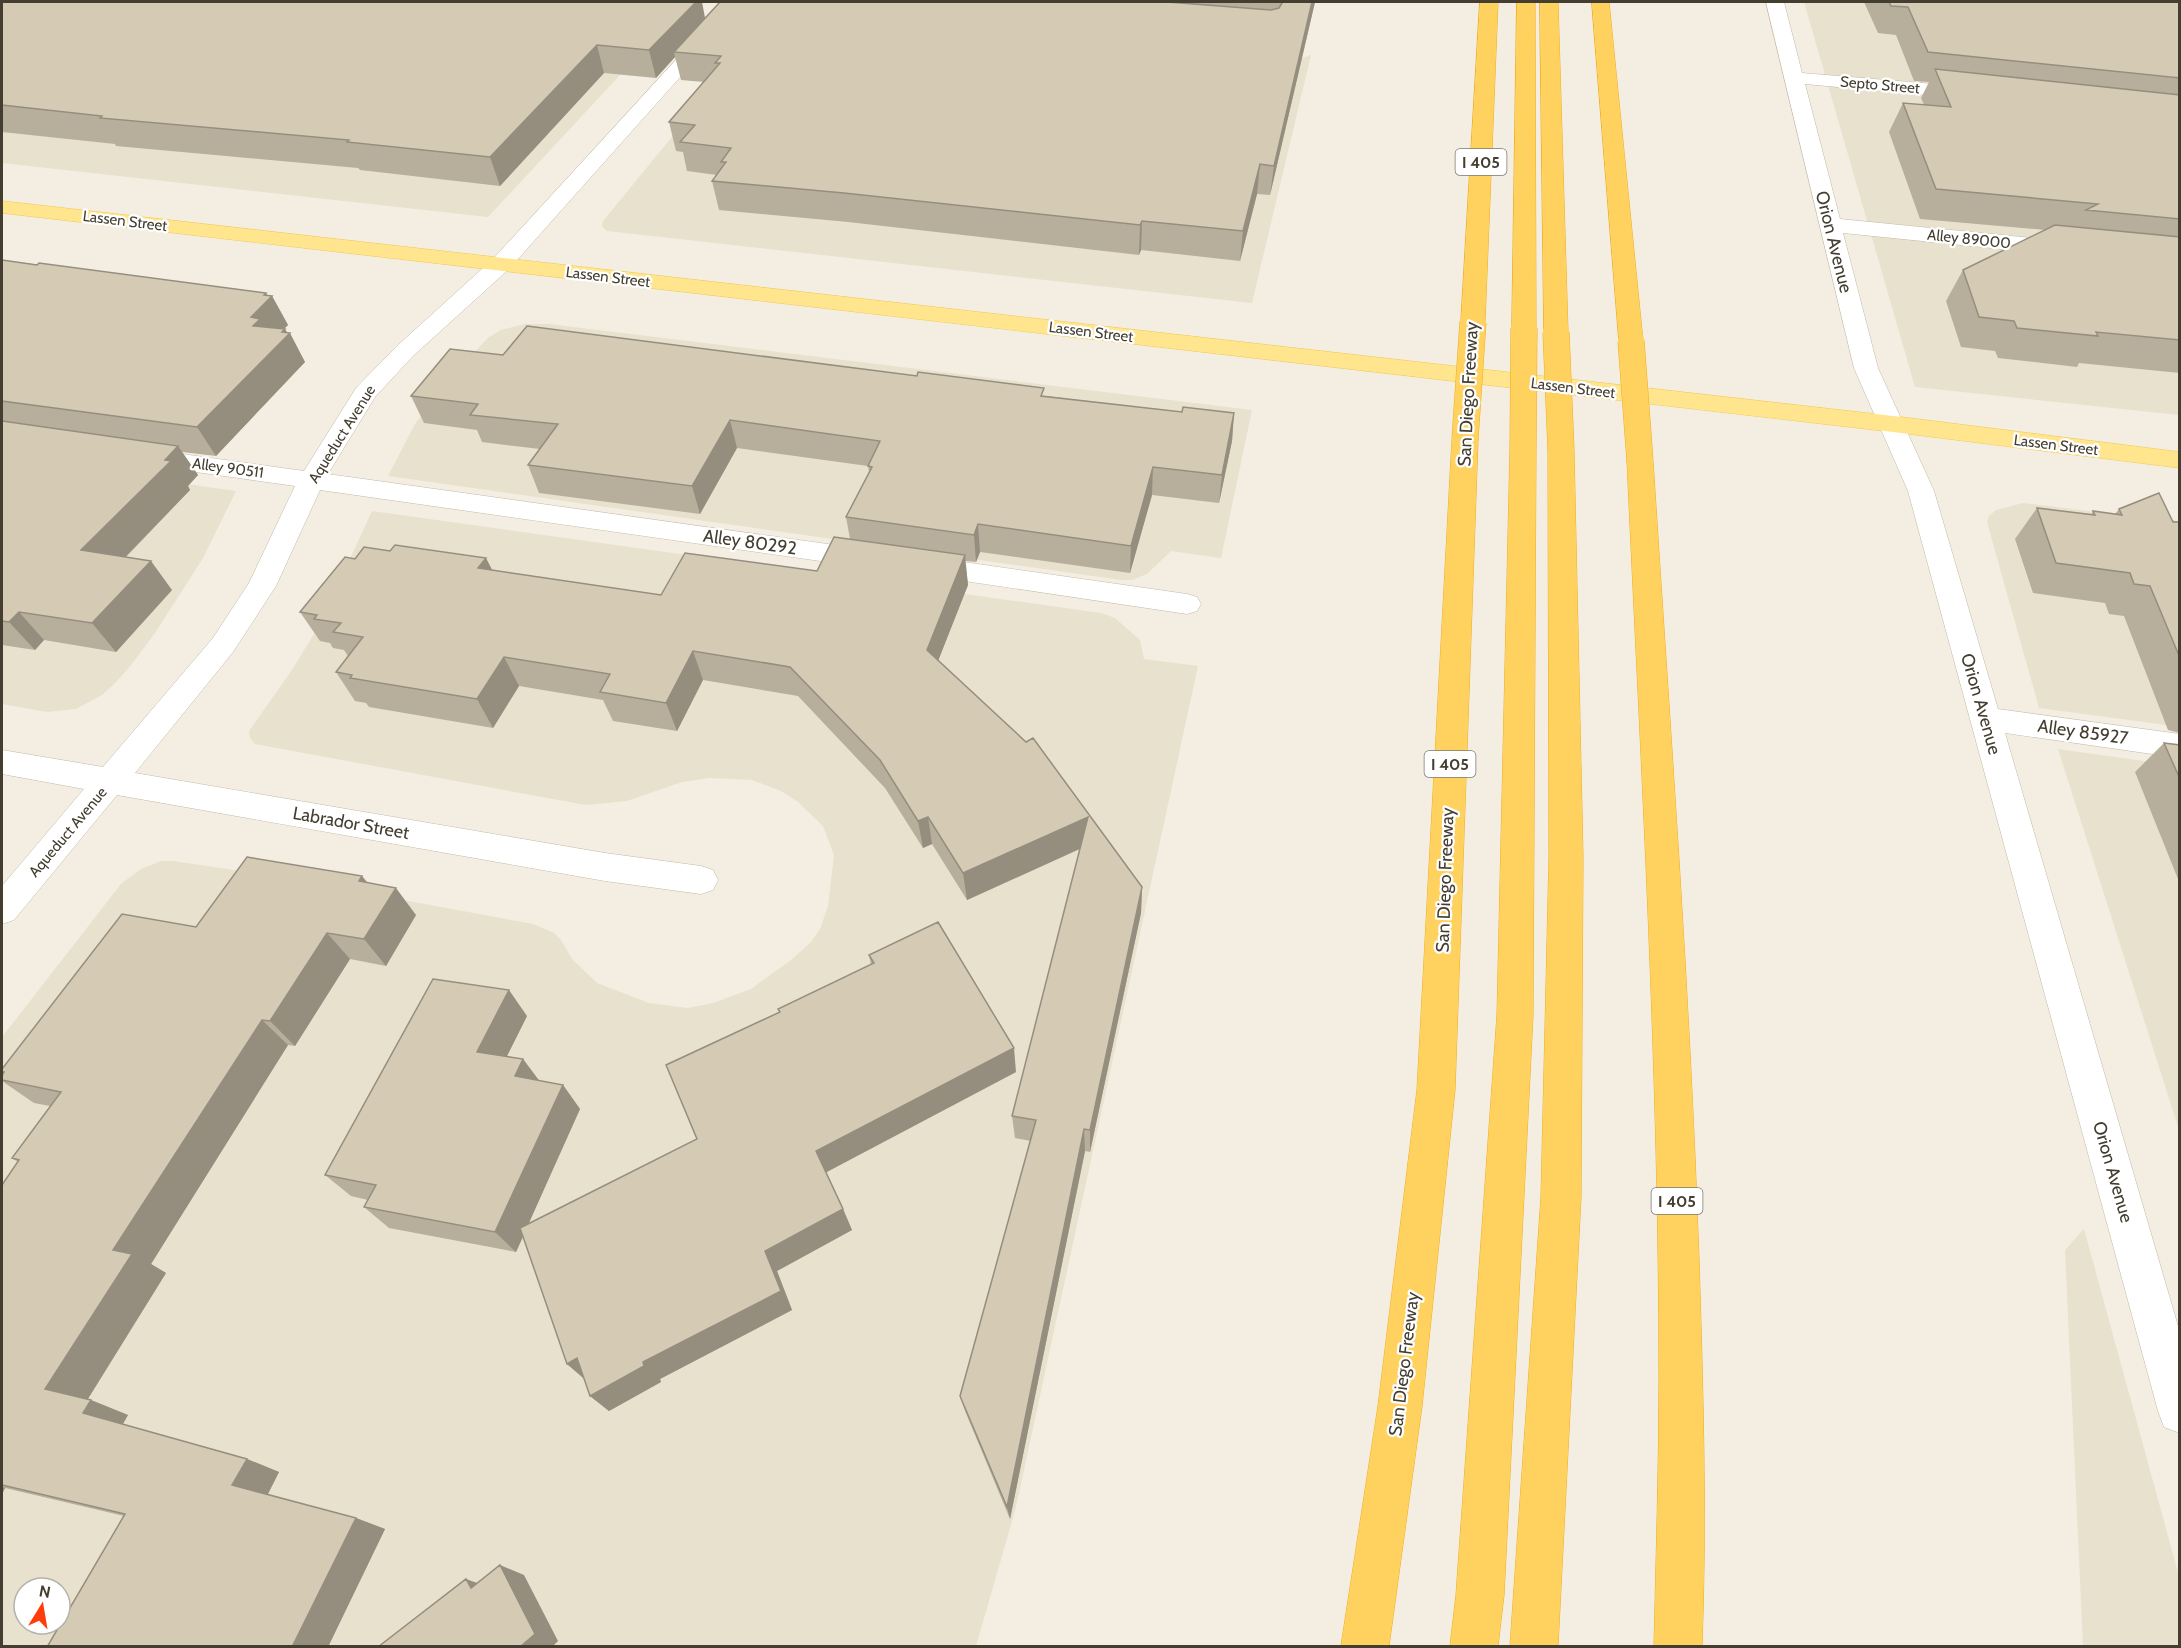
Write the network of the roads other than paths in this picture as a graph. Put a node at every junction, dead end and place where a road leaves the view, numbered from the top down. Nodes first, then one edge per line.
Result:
1 (738, 2) edge
2 (1489, 2) edge
3 (1526, 2) edge
4 (1549, 2) edge
5 (1600, 2) edge
6 (1774, 2) edge
7 (1796, 78) junction
8 (1987, 95) edge
9 (2, 207) edge
10 (1830, 225) junction
11 (2086, 250) edge
12 (501, 264) junction
13 (1893, 424) junction
14 (116, 453) edge
15 (2180, 460) edge
16 (312, 479) junction
17 (1187, 604) dead end
18 (1986, 719) junction
19 (2180, 746) edge
20 (2, 762) edge
21 (111, 781) junction
22 (701, 880) dead end
23 (2, 910) edge
24 (2180, 1411) edge
25 (1365, 1647) edge
26 (1474, 1647) edge
27 (1534, 1647) edge
28 (1677, 1647) edge

1 - 12 street, Aqueduct Avenue
2 - 25 highway, San Diego Freeway / I 405, bridge
3 - 26 highway, bridge
4 - 27 highway, bridge
5 - 28 highway, I 405, bridge
6 - 7 street, Orion Avenue
7 - 8 street, Septo Street
7 - 10 street, Orion Avenue
9 - 12 main road, Lassen Street
10 - 11 street, Alley 89000
10 - 13 street, Orion Avenue
12 - 13 main road, Lassen Street
12 - 16 street, Aqueduct Avenue
13 - 15 main road, Lassen Street
13 - 18 street, Orion Avenue
14 - 16 street, Alley 90511
16 - 17 street, Alley 80292
16 - 21 street, Aqueduct Avenue
18 - 19 street, Alley 85927
18 - 24 street, Orion Avenue
20 - 21 street, Labrador Street
21 - 22 street, Labrador Street
21 - 23 street, Aqueduct Avenue

